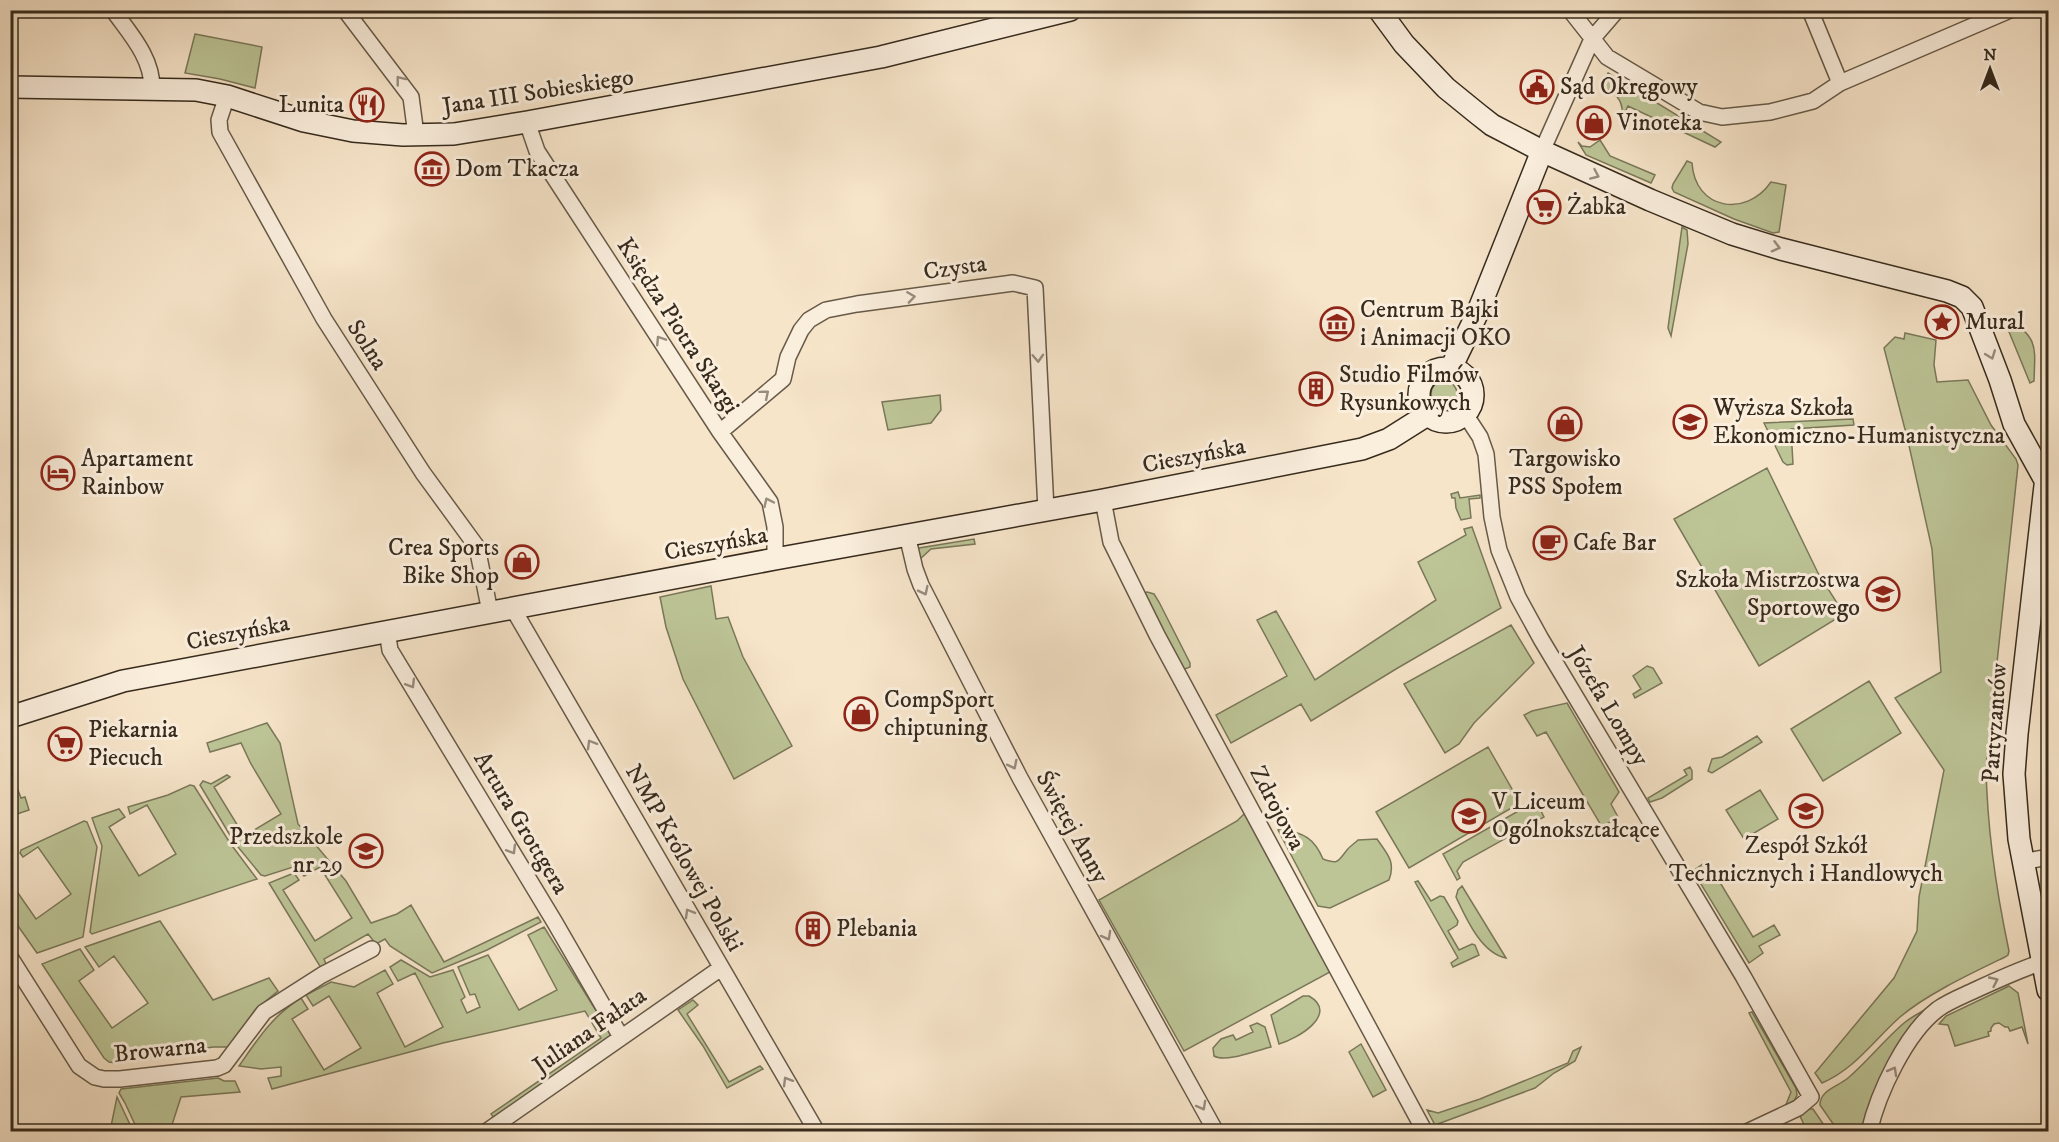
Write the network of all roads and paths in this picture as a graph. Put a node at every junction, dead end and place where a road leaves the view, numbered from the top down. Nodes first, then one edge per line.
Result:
1 (113, 10) edge
2 (345, 10) edge
3 (1070, 10) edge
4 (1378, 10) edge
5 (1570, 10) edge
6 (1617, 10) edge
7 (1809, 10) edge
8 (2010, 10) edge
9 (1592, 39) junction
10 (1840, 83) junction
11 (10, 87) edge
12 (152, 88) junction
13 (227, 96) junction
14 (527, 122) junction
15 (416, 135) junction
16 (1542, 151) junction
17 (1451, 368) junction
18 (1465, 414) junction
19 (1427, 415) junction
20 (720, 432) junction
21 (2049, 459) edge
22 (2045, 480) junction
23 (1103, 500) junction
24 (1046, 510) junction
25 (907, 535) junction
26 (775, 559) junction
27 (512, 608) junction
28 (490, 612) junction
29 (387, 631) junction
30 (10, 717) edge
31 (2049, 857) edge
32 (2022, 862) junction
33 (372, 949) dead end
34 (10, 957) edge
35 (2043, 962) junction
36 (722, 968) junction
37 (2049, 990) edge
38 (621, 1037) junction
39 (486, 1131) edge
40 (817, 1131) edge
41 (1216, 1131) edge
42 (1425, 1131) edge
43 (1747, 1131) edge
44 (1869, 1131) edge

1 - 12 street
15 -> 2 street
3 - 14 street, Jana III Sobieskiego
4 - 16 street
5 - 9 street
6 - 9 street
7 - 10 street
8 - 10 street
9 - 10 street
9 - 16 street
11 - 12 street, Jana III Sobieskiego
12 - 13 street, Jana III Sobieskiego
13 - 15 street, Jana III Sobieskiego
13 - 28 street, Solna
14 - 15 street, Jana III Sobieskiego
20 -> 14 street, Księdza Piotra Skargi
16 - 17 street
16 -> 22 street
17 - 18 street
17 - 19 street
18 - 19 street
18 - 43 street, Józefa Lompy
19 - 23 street, Cieszyńska
20 -> 24 street, Czysta
26 -> 20 street, Księdza Piotra Skargi
21 - 22 street, Partyzantów
22 - 32 street, Partyzantów
23 - 24 street, Cieszyńska
23 - 42 street, Zdrojowa
24 - 25 street, Cieszyńska
25 - 26 street, Cieszyńska
25 -> 41 street, Świętej Anny
26 - 27 street, Cieszyńska
27 - 28 street, Cieszyńska
36 -> 27 street, NMP Królowej Polski
28 - 29 street, Cieszyńska
29 - 30 street, Cieszyńska
29 -> 38 street, Artura Grottgera
31 - 32 street
32 - 35 street, Partyzantów
33 - 34 street, Browarna
35 - 37 street, Partyzantów
44 -> 35 street
36 - 38 street, Juliana Fałata
40 -> 36 street, NMP Królowej Polski
38 - 39 street, Juliana Fałata

